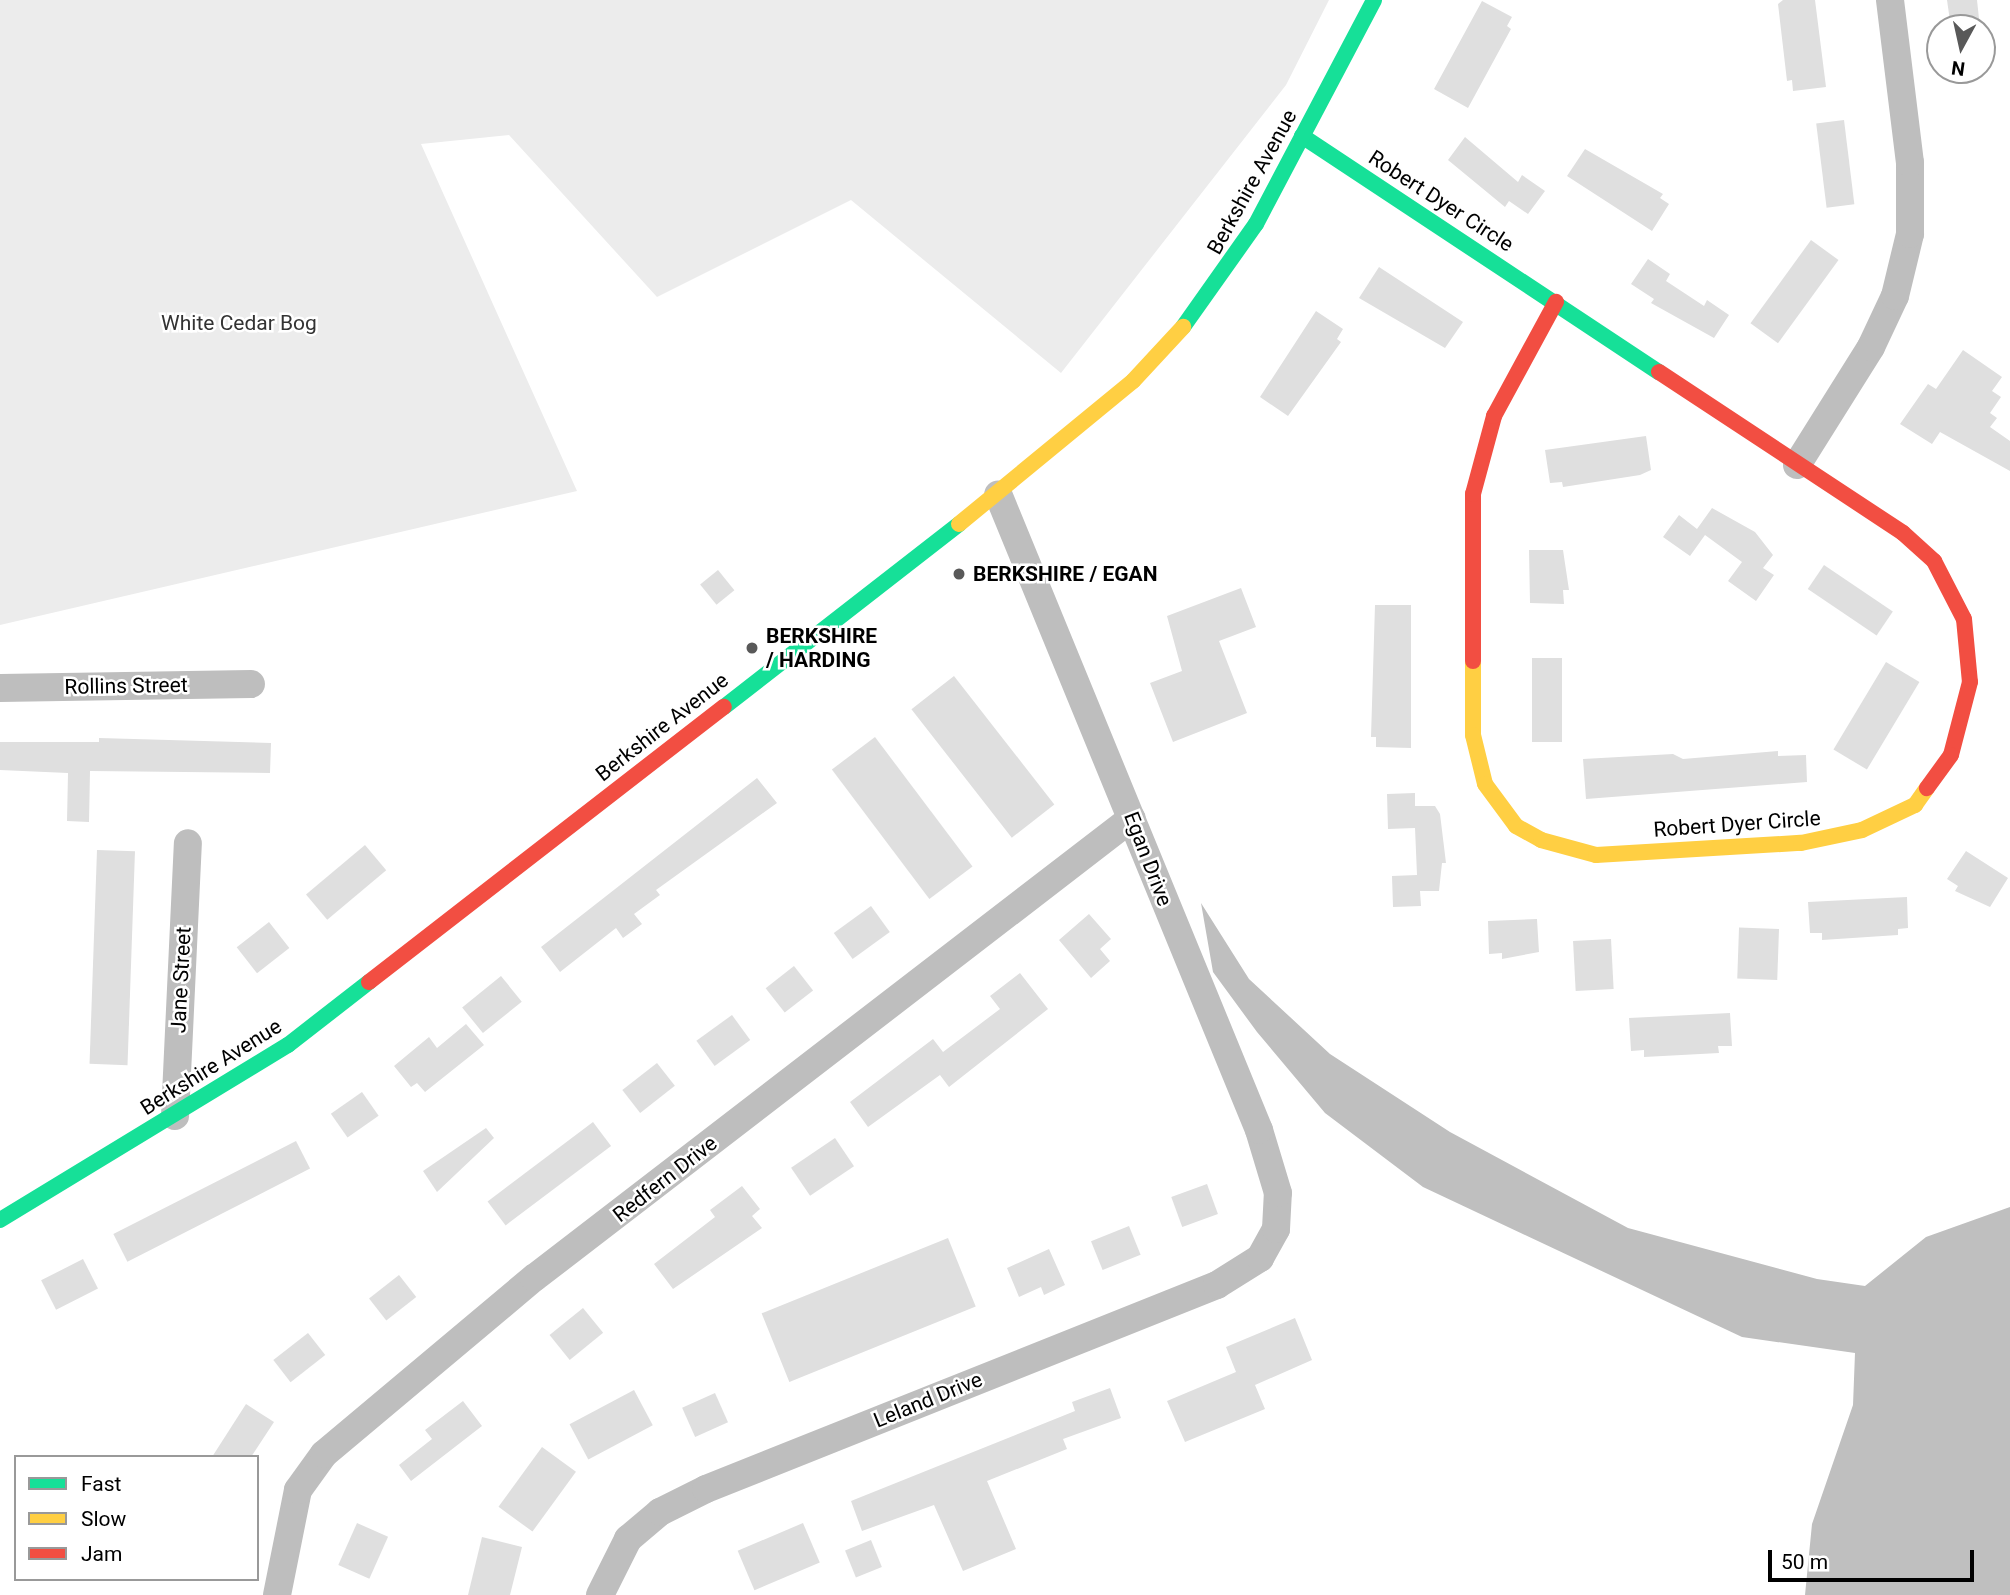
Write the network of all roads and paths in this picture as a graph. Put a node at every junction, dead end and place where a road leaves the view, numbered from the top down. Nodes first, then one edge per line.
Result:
1 (1374, 0) edge
2 (1890, 0) edge
3 (1302, 136) junction
4 (1556, 302) junction
5 (1797, 465) junction
6 (998, 494) junction
7 (251, 684) dead end
8 (0, 688) edge
9 (1132, 818) junction
10 (188, 843) dead end
11 (175, 1116) junction
12 (0, 1220) edge
13 (1276, 1229) joint
14 (277, 1595) edge
15 (600, 1595) edge

1 - 3 street, Berkshire Avenue
2 - 5 street
3 - 4 street, Robert Dyer Circle
3 - 6 street, Berkshire Avenue
4 - 5 street, Robert Dyer Circle
4 - 5 street, Robert Dyer Circle
6 - 9 street, Egan Drive
6 - 11 street, Berkshire Avenue
7 - 8 street, Rollins Street
9 - 13 street, Egan Drive
9 - 14 street, Redfern Drive
10 - 11 street, Jane Street
11 - 12 street, Berkshire Avenue
13 - 15 street, Leland Drive

